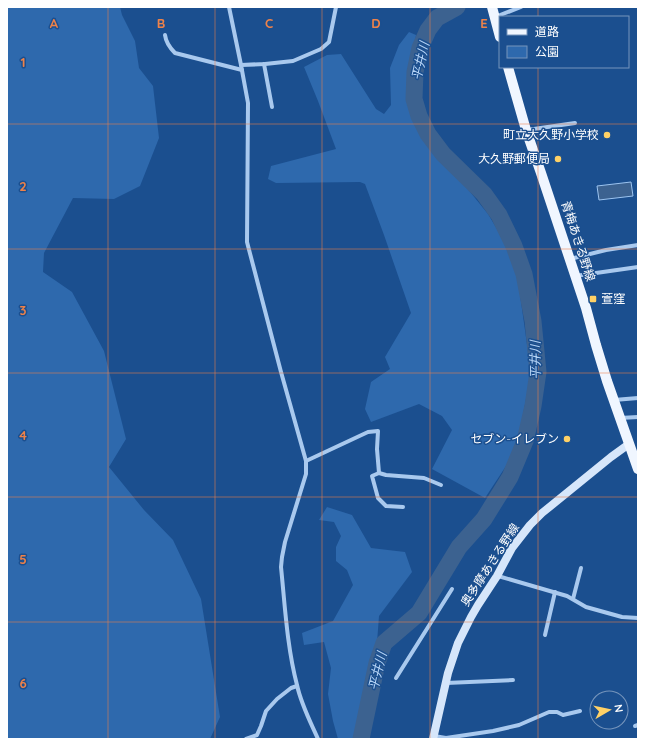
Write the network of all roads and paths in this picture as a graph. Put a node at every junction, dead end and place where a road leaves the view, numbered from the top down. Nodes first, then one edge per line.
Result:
1 (229, 7) edge
2 (336, 7) edge
3 (521, 7) edge
4 (493, 12) edge
5 (499, 33) edge
6 (165, 36) dead end
7 (264, 64) junction
8 (241, 65) junction
9 (508, 68) edge
10 (242, 70) junction
11 (272, 107) dead end
12 (575, 123) dead end
13 (526, 130) junction
14 (638, 245) edge
15 (570, 259) junction
16 (638, 267) edge
17 (575, 276) junction
18 (638, 398) edge
19 (614, 400) junction
20 (638, 417) edge
21 (620, 418) junction
22 (629, 444) junction
23 (306, 461) junction
24 (638, 469) edge
25 (379, 473) junction
26 (441, 485) dead end
27 (403, 507) dead end
28 (581, 568) dead end
29 (498, 576) junction
30 (452, 589) dead end
31 (555, 592) junction
32 (573, 599) junction
33 (638, 618) edge
34 (545, 635) dead end
35 (396, 678) dead end
36 (513, 680) dead end
37 (445, 683) junction
38 (297, 686) junction
39 (580, 711) dead end
40 (433, 738) edge
41 (246, 739) edge
42 (318, 739) edge

1 - 8 street
2 - 7 street
3 - 4 street
4 - 5 main road
6 - 10 street
7 - 8 street
7 - 11 street
8 - 10 street
9 - 13 main road, 青梅あきる野線
10 - 23 street
12 - 13 street
13 - 15 main road, 青梅あきる野線
14 - 15 street
15 - 17 main road, 青梅あきる野線
16 - 17 street
17 - 19 main road, 青梅あきる野線
18 - 19 street
19 - 21 main road, 青梅あきる野線
20 - 21 street
21 - 22 main road, 青梅あきる野線
22 - 24 main road, 青梅あきる野線
22 - 29 main road, 奥多摩あきる野線
23 - 25 street
23 - 38 street
25 - 26 street
25 - 27 street
28 - 32 street
29 - 31 street
29 - 37 main road, 奥多摩あきる野線
30 - 35 street
31 - 32 street
31 - 34 street
32 - 33 street
36 - 37 street
37 - 40 main road, 奥多摩あきる野線
38 - 41 street
38 - 42 street
39 - 40 street

